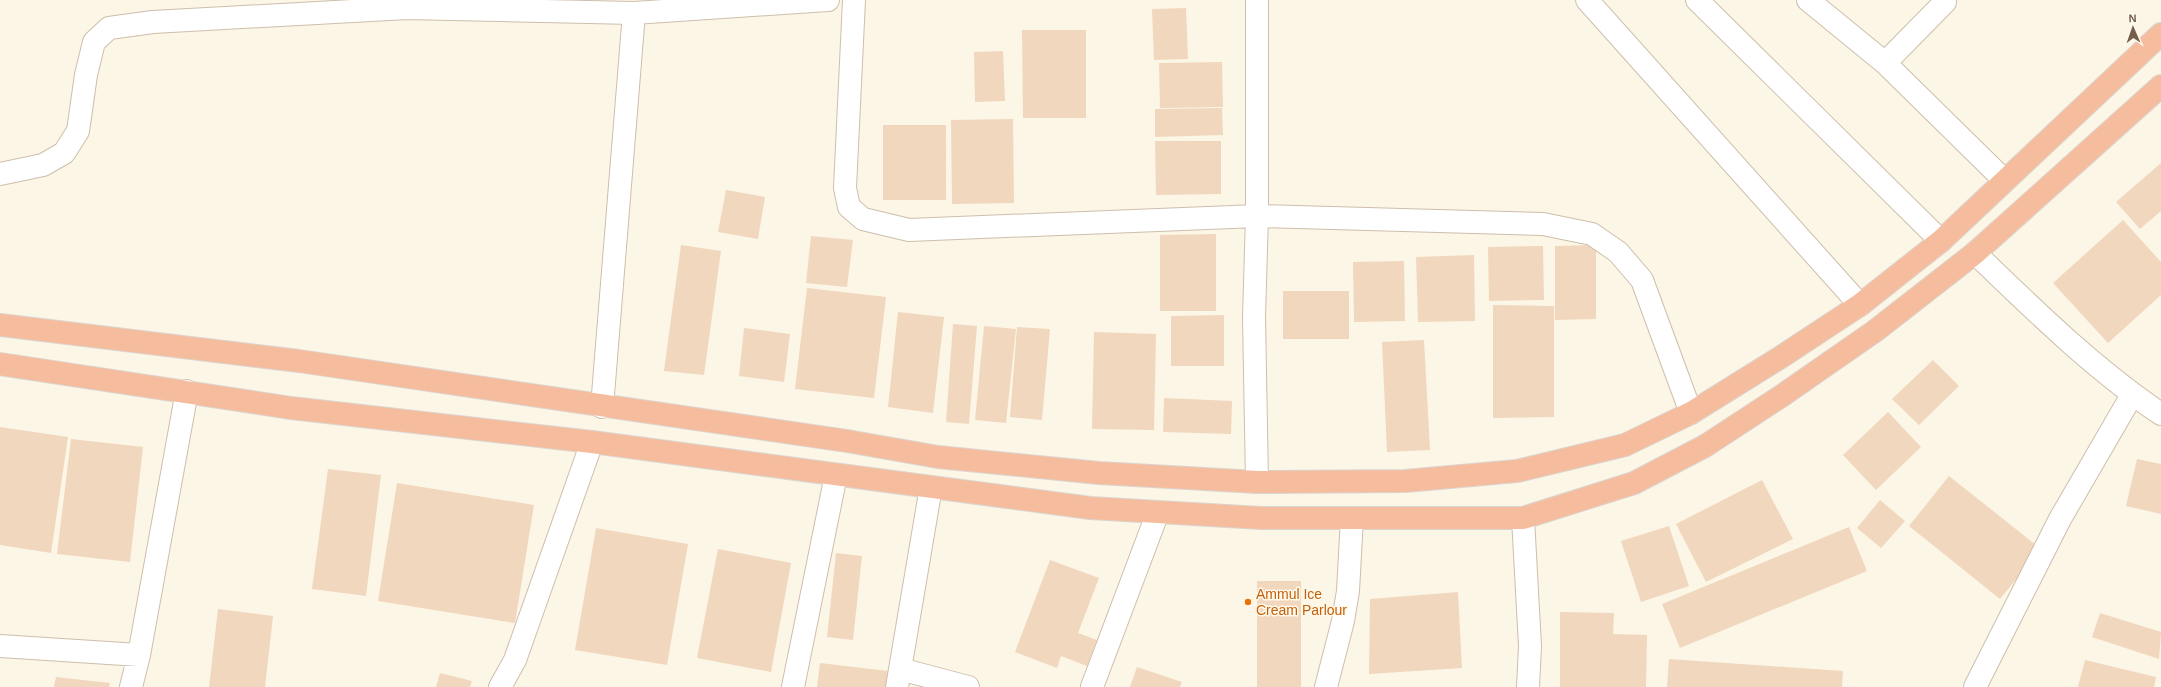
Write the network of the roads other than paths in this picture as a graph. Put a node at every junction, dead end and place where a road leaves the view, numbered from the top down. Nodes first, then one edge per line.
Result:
1 (828, 0) edge
2 (854, 0) edge
3 (1257, 0) edge
4 (1587, 0) edge
5 (1697, 0) edge
6 (1808, 0) edge
7 (1945, 1) edge
8 (407, 4) edge
9 (634, 13) junction
10 (2161, 34) edge
11 (1885, 63) junction
12 (2161, 86) edge
13 (0, 174) edge
14 (2004, 180) junction
15 (1257, 216) junction
16 (1941, 241) junction
17 (1975, 252) junction
18 (1860, 304) junction
19 (0, 325) edge
20 (0, 364) edge
21 (187, 391) junction
22 (2132, 395) junction
23 (602, 407) junction
24 (1691, 413) junction
25 (2161, 414) edge
26 (592, 442) junction
27 (836, 475) junction
28 (1257, 482) junction
29 (931, 487) junction
30 (1158, 512) junction
31 (1352, 518) junction
32 (1523, 518) junction
33 (4, 642) edge
34 (139, 655) junction
35 (899, 678) edge
36 (132, 687) edge
37 (500, 687) edge
38 (793, 687) edge
39 (968, 687) edge
40 (1092, 687) edge
41 (1326, 687) edge
42 (1528, 687) edge
43 (1975, 687) edge

1 - 9 street
2 - 15 street
3 - 15 street
4 - 18 street
5 - 16 street
6 - 11 street
7 - 11 street
8 - 9 street
8 - 13 street
9 - 23 street
10 - 14 highway
11 - 14 street
12 - 17 highway
14 - 16 highway
15 - 24 street
15 - 28 street
16 - 18 highway
17 - 22 street
17 - 32 highway
18 - 24 highway
19 - 23 highway
20 - 21 highway
21 - 26 highway
21 - 34 street
22 - 25 street
22 - 43 street
23 - 28 highway
24 - 28 highway
26 - 27 highway
26 - 37 street
27 - 29 highway
27 - 38 street
29 - 30 highway
29 - 35 street
30 - 31 highway
30 - 40 street
31 - 32 highway
31 - 41 street
32 - 42 street
33 - 34 street
34 - 36 street
35 - 39 street

